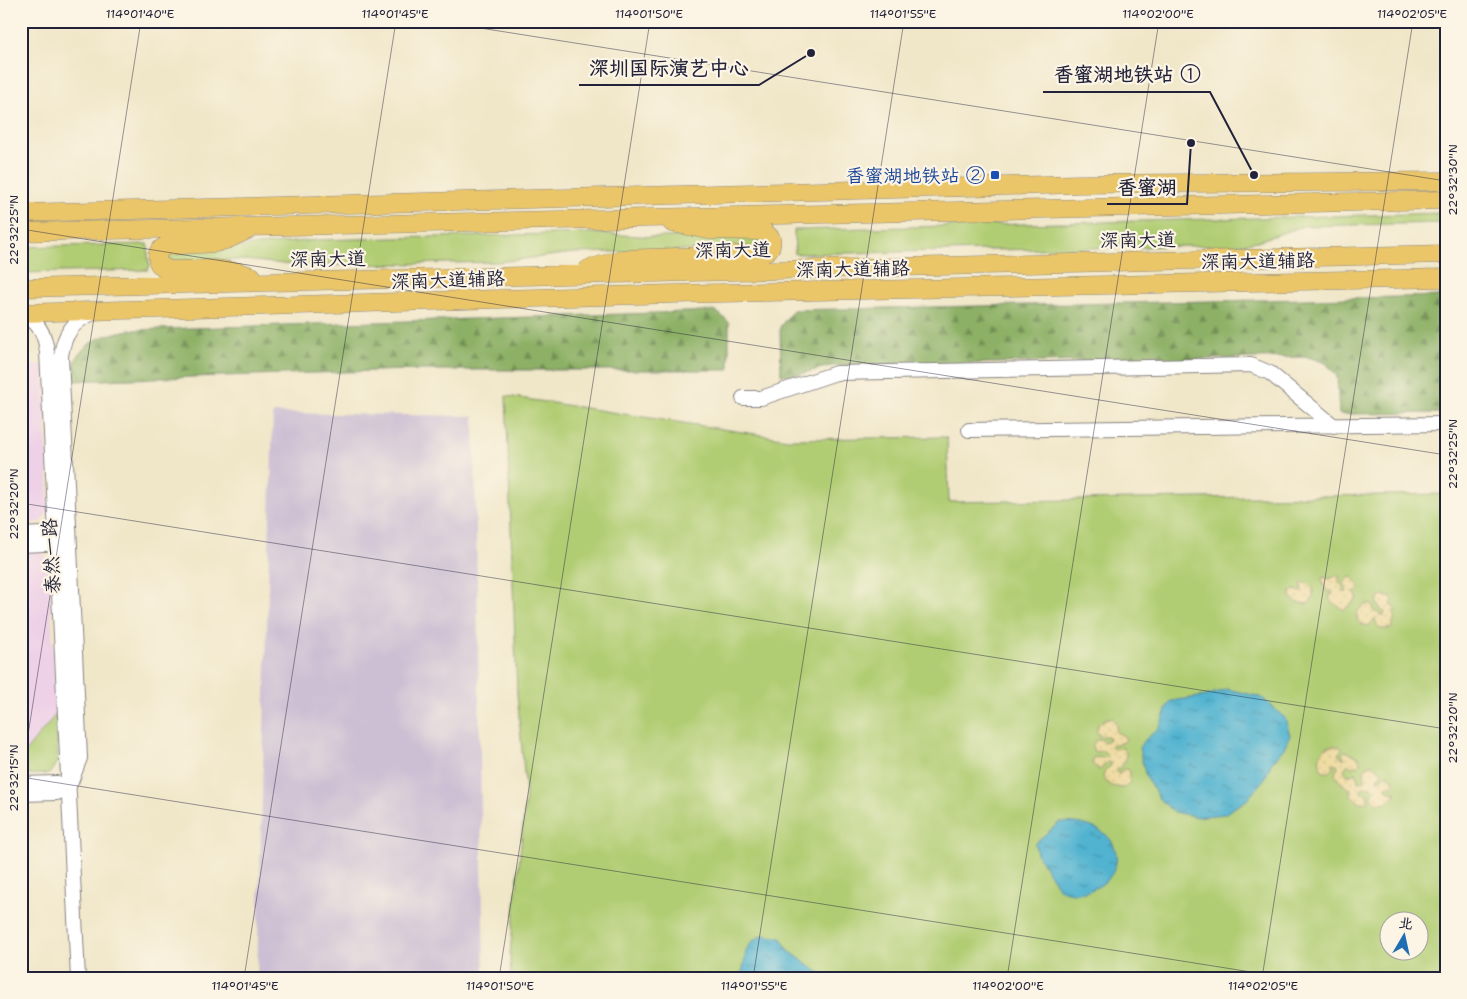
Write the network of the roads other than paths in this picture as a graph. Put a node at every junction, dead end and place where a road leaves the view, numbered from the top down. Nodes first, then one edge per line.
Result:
1 (1446, 181) edge
2 (1381, 183) junction
3 (1079, 184) junction
4 (680, 194) junction
5 (1446, 200) edge
6 (1315, 203) junction
7 (1159, 206) junction
8 (21, 213) edge
9 (642, 217) junction
10 (21, 218) edge
11 (607, 218) junction
12 (263, 226) junction
13 (114, 230) junction
14 (21, 232) edge
15 (1446, 254) edge
16 (872, 268) junction
17 (574, 275) junction
18 (1446, 278) edge
19 (337, 280) junction
20 (280, 281) junction
21 (21, 288) edge
22 (807, 292) junction
23 (674, 294) junction
24 (241, 307) junction
25 (100, 311) junction
26 (21, 314) edge
27 (743, 398) dead end
28 (1446, 424) edge
29 (1334, 426) junction
30 (969, 430) dead end
31 (21, 535) edge
32 (63, 538) junction
33 (21, 545) edge
34 (21, 784) edge
35 (69, 787) junction
36 (21, 794) edge
37 (78, 978) edge

1 - 2 main road
2 - 3 main road
2 - 6 main road
3 - 4 main road
3 - 7 main road
4 - 8 main road
4 - 11 main road
5 - 6 main road, 深南大道
6 - 7 main road, 深南大道
7 - 9 main road, 深南大道
9 - 11 main road, 深南大道
9 - 17 main road
10 - 13 main road
11 - 12 main road, 深南大道
12 - 13 main road, 深南大道
12 - 20 main road
13 - 14 main road, 深南大道
15 - 16 main road, 深南大道
16 - 17 main road, 深南大道
16 - 22 main road
17 - 19 main road, 深南大道
17 - 23 main road
18 - 22 main road, 深南大道辅路
19 - 20 main road, 深南大道
19 - 24 main road
20 - 21 main road, 深南大道
22 - 23 main road, 深南大道辅路
23 - 24 main road, 深南大道辅路
24 - 25 main road, 深南大道辅路
25 - 26 main road, 深南大道辅路
25 - 32 street, 泰然一路
26 - 32 street, 泰然一路
27 - 29 street
28 - 29 street
29 - 30 street
31 - 32 street
32 - 33 street
32 - 35 street, 泰然一路
34 - 35 street
35 - 36 street
35 - 37 street, 泰然一路

